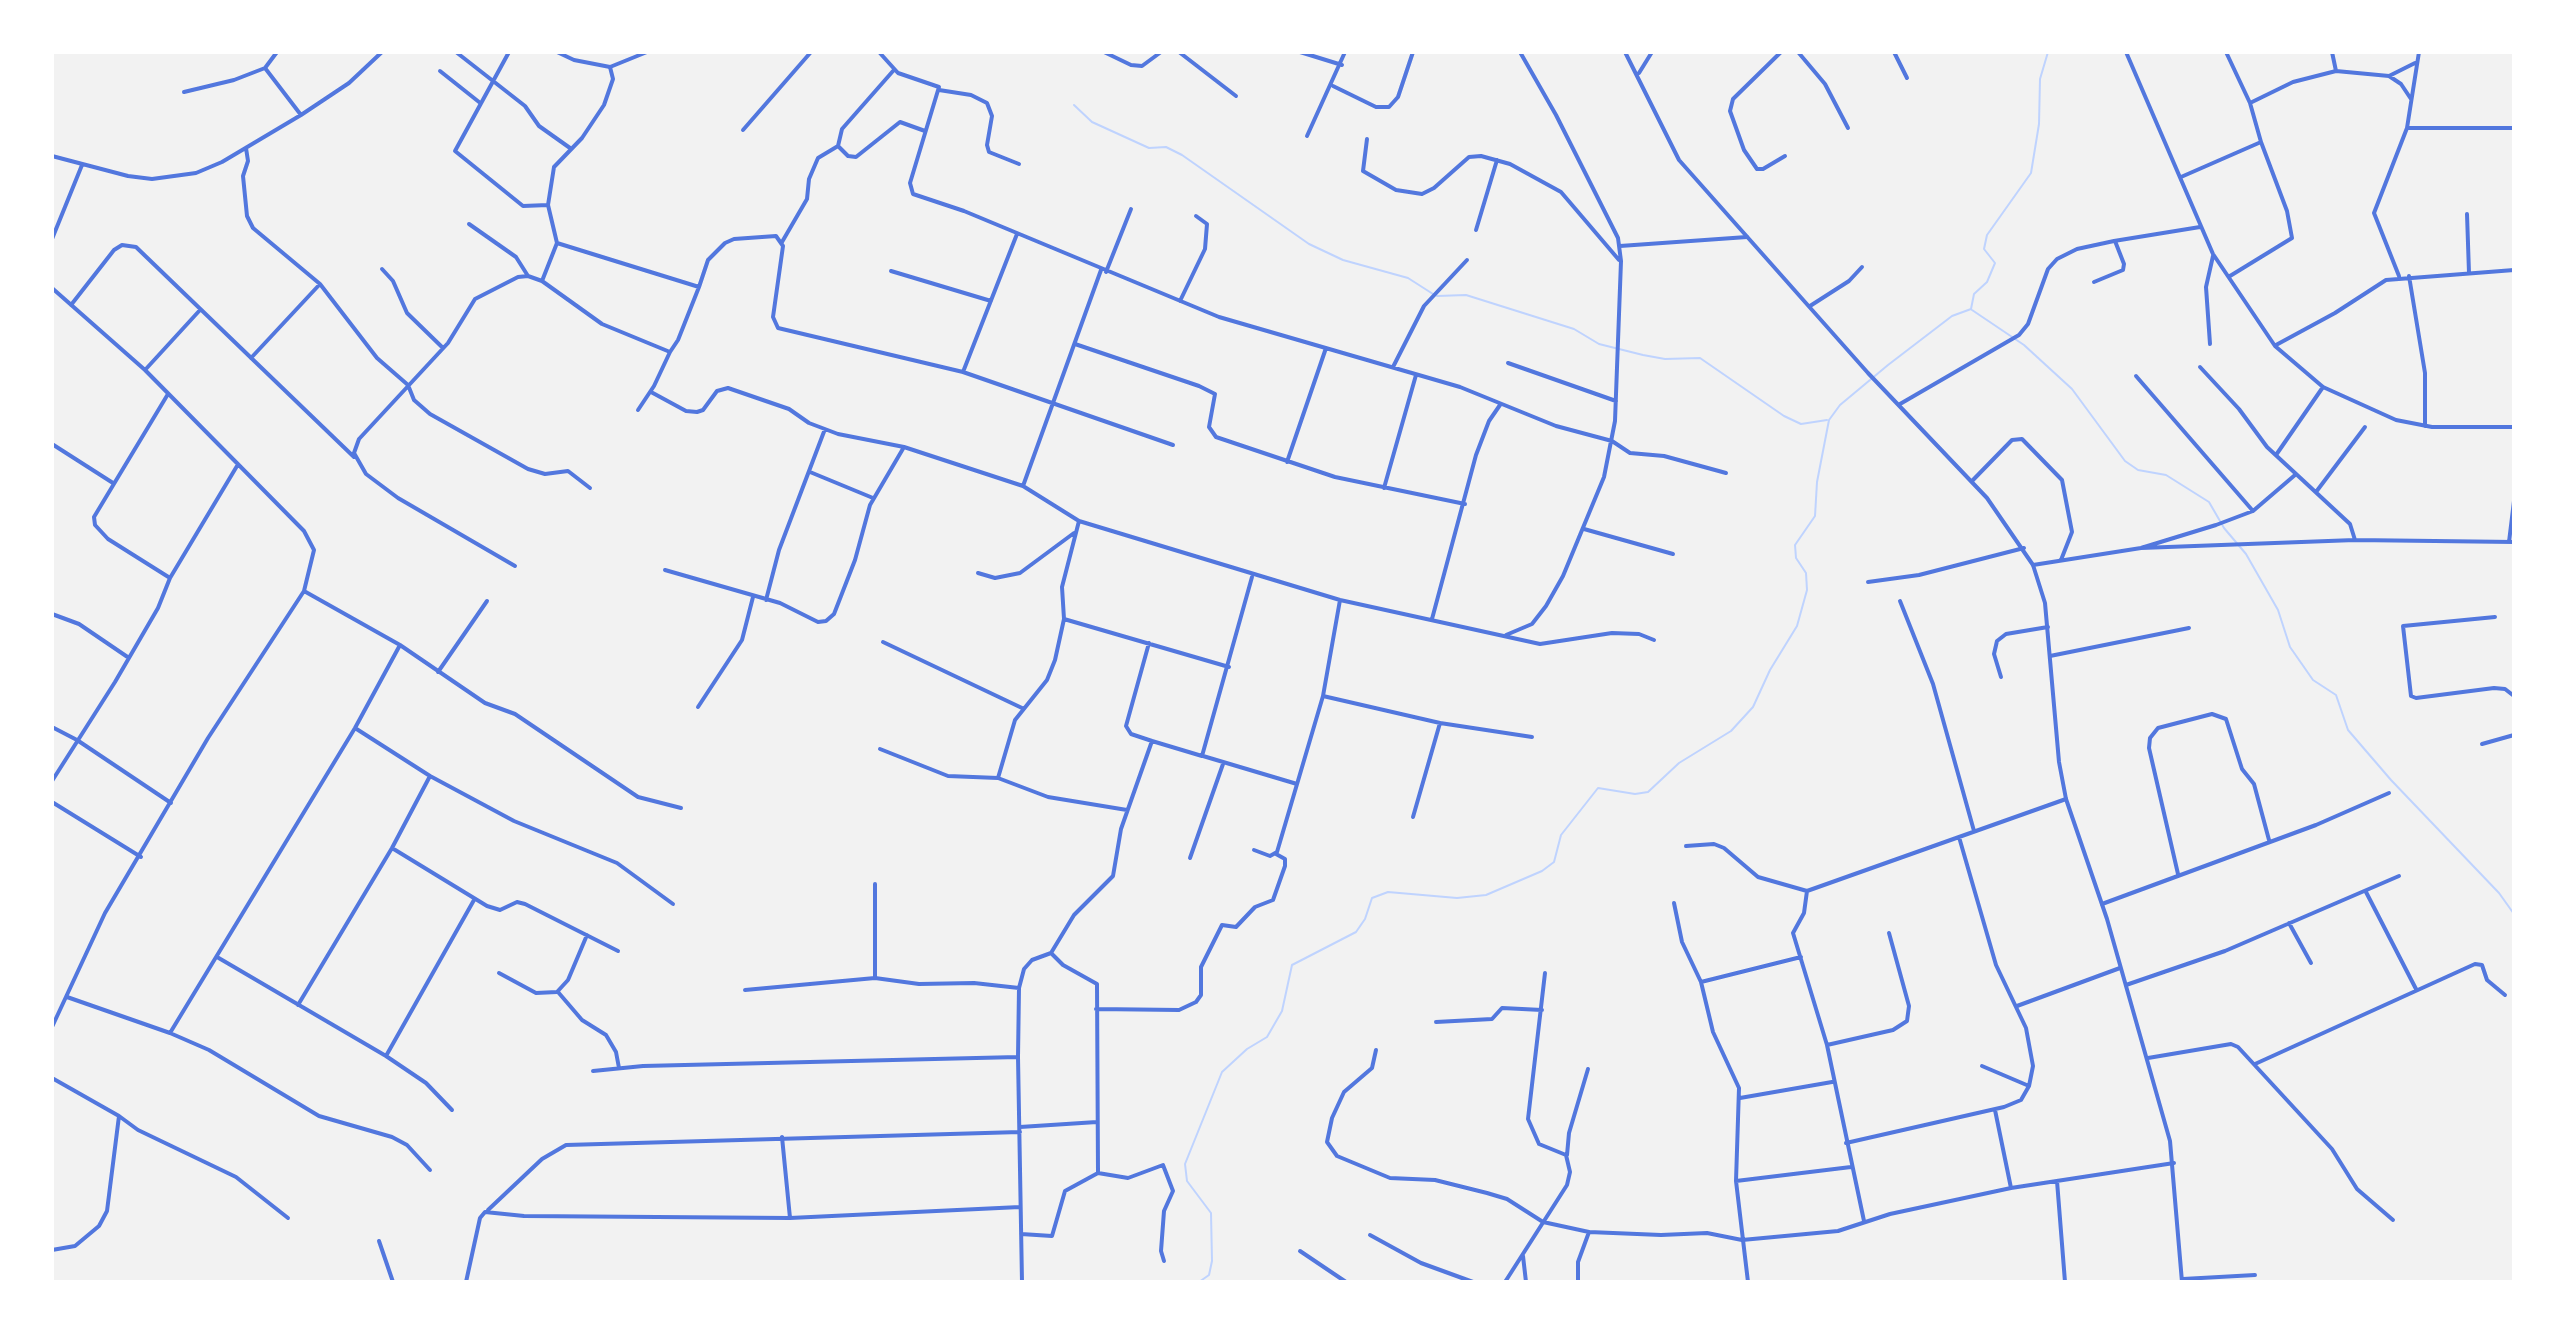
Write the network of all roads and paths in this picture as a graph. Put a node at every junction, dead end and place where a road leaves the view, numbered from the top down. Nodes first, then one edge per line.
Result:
1 (277, 52) edge
2 (382, 52) edge
3 (456, 52) edge
4 (509, 52) edge
5 (557, 52) edge
6 (647, 52) edge
7 (811, 52) edge
8 (879, 52) edge
9 (1104, 52) edge
10 (1161, 52) edge
11 (1179, 52) edge
12 (1300, 52) edge
13 (1345, 52) edge
14 (1413, 52) edge
15 (1520, 52) edge
16 (1625, 52) edge
17 (1652, 52) edge
18 (1781, 52) edge
19 (1798, 52) edge
20 (1894, 52) edge
21 (2126, 52) edge
22 (2226, 52) edge
23 (2332, 52) edge
24 (2419, 52) edge
25 (2417, 62) junction
26 (1342, 65) junction
27 (610, 67) junction
28 (265, 68) junction
29 (894, 70) junction
30 (440, 71) dead end
31 (2336, 71) junction
32 (1639, 73) junction
33 (2389, 76) junction
34 (1907, 78) dead end
35 (491, 80) junction
36 (1333, 86) junction
37 (939, 90) junction
38 (184, 92) dead end
39 (1236, 96) dead end
40 (2411, 99) junction
41 (479, 102) junction
42 (2250, 103) junction
43 (301, 115) junction
44 (1848, 128) dead end
45 (2407, 128) junction
46 (2514, 128) edge
47 (743, 130) dead end
48 (925, 131) junction
49 (1307, 136) dead end
50 (1367, 139) dead end
51 (2261, 142) junction
52 (838, 146) junction
53 (246, 148) junction
54 (570, 148) junction
55 (52, 156) edge
56 (1785, 156) dead end
57 (1497, 160) junction
58 (1019, 164) dead end
59 (82, 165) junction
60 (2181, 177) junction
61 (548, 205) junction
62 (1131, 209) dead end
63 (2467, 214) dead end
64 (1196, 216) dead end
65 (469, 224) dead end
66 (2200, 227) junction
67 (1476, 230) dead end
68 (1017, 234) junction
69 (1747, 237) junction
70 (52, 239) edge
71 (2115, 241) junction
72 (782, 242) junction
73 (557, 243) junction
74 (1620, 246) junction
75 (2213, 254) junction
76 (1467, 260) dead end
77 (1621, 261) junction
78 (1862, 267) dead end
79 (382, 269) dead end
80 (2514, 270) edge
81 (891, 271) dead end
82 (1104, 271) junction
83 (2469, 273) junction
84 (528, 276) junction
85 (2230, 276) junction
86 (2399, 276) junction
87 (2409, 276) junction
88 (542, 281) junction
89 (2094, 282) dead end
90 (320, 284) junction
91 (699, 287) junction
92 (52, 288) edge
93 (991, 301) junction
94 (1180, 301) junction
95 (71, 305) junction
96 (1810, 306) junction
97 (200, 310) junction
98 (1075, 344) junction
99 (2210, 344) dead end
100 (2275, 346) junction
101 (443, 348) junction
102 (1326, 348) junction
103 (670, 352) junction
104 (251, 358) junction
105 (1508, 363) dead end
106 (1393, 367) junction
107 (2200, 367) dead end
108 (145, 370) junction
109 (963, 372) junction
110 (1417, 374) junction
111 (2136, 376) dead end
112 (408, 385) junction
113 (2323, 387) junction
114 (651, 392) junction
115 (168, 394) junction
116 (1055, 401) junction
117 (1616, 401) junction
118 (1900, 404) junction
119 (1500, 405) junction
120 (638, 410) dead end
121 (2425, 426) junction
122 (2365, 427) dead end
123 (2514, 427) edge
124 (825, 429) junction
125 (1612, 441) junction
126 (52, 444) edge
127 (1173, 445) dead end
128 (904, 447) junction
129 (2276, 455) junction
130 (354, 457) junction
131 (1287, 462) junction
132 (237, 466) junction
133 (810, 472) junction
134 (1726, 473) dead end
135 (2295, 475) junction
136 (1972, 481) junction
137 (113, 483) junction
138 (1023, 486) junction
139 (590, 488) dead end
140 (1384, 488) junction
141 (2316, 492) junction
142 (873, 498) junction
143 (2514, 501) edge
144 (1465, 504) junction
145 (2253, 511) junction
146 (1079, 521) junction
147 (1584, 529) junction
148 (1076, 532) junction
149 (2355, 540) junction
150 (2512, 542) edge
151 (2024, 548) junction
152 (2141, 548) junction
153 (1673, 554) dead end
154 (2061, 560) junction
155 (2033, 565) junction
156 (515, 566) dead end
157 (665, 570) dead end
158 (978, 573) dead end
159 (1252, 576) junction
160 (170, 578) junction
161 (1868, 582) dead end
162 (304, 591) junction
163 (753, 597) junction
164 (766, 600) junction
165 (1340, 600) junction
166 (487, 601) dead end
167 (1900, 601) dead end
168 (52, 614) edge
169 (2495, 617) dead end
170 (1064, 619) junction
171 (1432, 619) junction
172 (2048, 627) junction
173 (2189, 628) dead end
174 (1504, 636) junction
175 (1654, 640) dead end
176 (883, 642) dead end
177 (1149, 643) junction
178 (400, 645) junction
179 (2050, 656) junction
180 (129, 658) junction
181 (1229, 667) junction
182 (438, 672) junction
183 (2001, 677) dead end
184 (1323, 696) junction
185 (2514, 696) edge
186 (698, 707) dead end
187 (1022, 708) junction
188 (1440, 723) junction
189 (52, 727) edge
190 (355, 728) junction
191 (2514, 735) edge
192 (1532, 737) dead end
193 (77, 740) junction
194 (1152, 741) junction
195 (2482, 744) dead end
196 (880, 749) dead end
197 (1202, 756) junction
198 (1223, 764) junction
199 (430, 776) junction
200 (998, 778) junction
201 (52, 781) edge
202 (1297, 784) junction
203 (2389, 793) dead end
204 (2066, 799) junction
205 (52, 802) edge
206 (172, 803) junction
207 (681, 808) dead end
208 (1127, 810) junction
209 (1413, 817) dead end
210 (1974, 831) junction
211 (1959, 837) junction
212 (2269, 840) junction
213 (1686, 846) dead end
214 (392, 848) junction
215 (1254, 850) dead end
216 (1276, 854) junction
217 (141, 857) junction
218 (1190, 858) dead end
219 (2178, 874) junction
220 (2399, 876) dead end
221 (875, 884) dead end
222 (1807, 891) junction
223 (2366, 892) junction
224 (474, 900) junction
225 (1674, 903) dead end
226 (673, 904) dead end
227 (2102, 904) junction
228 (2289, 923) junction
229 (1889, 933) dead end
230 (587, 935) junction
231 (618, 951) dead end
232 (1051, 953) junction
233 (217, 957) junction
234 (1801, 957) junction
235 (2311, 963) dead end
236 (2120, 968) junction
237 (499, 973) dead end
238 (1545, 973) dead end
239 (875, 978) junction
240 (1701, 982) junction
241 (2126, 985) junction
242 (1019, 988) junction
243 (2416, 989) junction
244 (745, 990) dead end
245 (557, 992) junction
246 (2505, 995) dead end
247 (66, 997) junction
248 (298, 1005) junction
249 (2017, 1006) junction
250 (1096, 1009) junction
251 (1542, 1010) junction
252 (1436, 1022) dead end
253 (52, 1027) edge
254 (170, 1033) junction
255 (1827, 1045) junction
256 (1376, 1050) dead end
257 (386, 1056) junction
258 (1018, 1057) junction
259 (2148, 1058) junction
260 (2255, 1064) junction
261 (1982, 1066) dead end
262 (619, 1068) junction
263 (1588, 1069) dead end
264 (593, 1071) dead end
265 (52, 1078) edge
266 (1832, 1082) junction
267 (2029, 1086) junction
268 (1740, 1098) junction
269 (452, 1110) dead end
270 (1995, 1110) junction
271 (119, 1116) junction
272 (1097, 1122) junction
273 (1020, 1130) junction
274 (781, 1137) junction
275 (1846, 1143) junction
276 (1567, 1157) junction
277 (2174, 1163) junction
278 (1851, 1167) junction
279 (430, 1170) dead end
280 (1098, 1173) junction
281 (1736, 1181) junction
282 (2057, 1181) junction
283 (2011, 1188) junction
284 (1020, 1207) junction
285 (485, 1212) junction
286 (288, 1218) dead end
287 (790, 1218) junction
288 (2393, 1220) dead end
289 (1864, 1221) junction
290 (1543, 1222) junction
291 (1589, 1232) junction
292 (1021, 1234) junction
293 (1370, 1235) dead end
294 (1742, 1240) junction
295 (379, 1241) dead end
296 (52, 1250) edge
297 (1300, 1251) dead end
298 (1523, 1254) junction
299 (1164, 1261) dead end
300 (2255, 1275) dead end
301 (2182, 1280) edge
302 (393, 1282) edge
303 (466, 1282) edge
304 (1022, 1282) edge
305 (1346, 1282) edge
306 (1473, 1282) edge
307 (1505, 1282) edge
308 (1526, 1282) edge
309 (1578, 1282) edge
310 (1748, 1282) edge
311 (2065, 1282) edge

1 - 28 street
2 - 43 street
3 - 35 street
4 - 35 street
5 - 27 street
6 - 27 street
7 - 47 street
8 - 29 street
9 - 10 street
11 - 39 street
12 - 26 street
13 - 26 street
14 - 36 street
15 - 74 street
16 - 32 street
17 - 32 street
18 - 56 street
19 - 44 street
20 - 34 street
21 - 60 street
22 - 42 street
23 - 31 street
24 - 25 street
25 - 33 street
25 - 40 street
26 - 36 street
27 - 54 street
28 - 38 street
28 - 43 street
29 - 37 street
29 - 52 street
30 - 41 street
31 - 33 street
31 - 42 street
32 - 69 street
33 - 40 street
35 - 41 street
35 - 54 street
36 - 49 street
37 - 48 street
37 - 58 street
40 - 45 street
41 - 61 street
42 - 51 street
43 - 53 street
45 - 46 street
45 - 86 street
48 - 52 street
48 - 68 street
50 - 57 street
51 - 60 street
51 - 85 street
52 - 72 street
53 - 59 street
53 - 90 street
54 - 61 street
55 - 59 street
57 - 67 street
57 - 77 street
59 - 70 street
60 - 66 street
61 - 73 street
62 - 82 street
63 - 83 street
64 - 94 street
65 - 84 street
66 - 71 street
66 - 75 street
68 - 82 street
68 - 93 street
69 - 74 street
69 - 96 street
71 - 89 street
71 - 118 street
72 - 91 street
72 - 109 street
73 - 88 street
73 - 91 street
74 - 77 street
75 - 85 street
75 - 99 street
76 - 106 street
77 - 117 street
78 - 96 street
79 - 101 street
80 - 83 street
81 - 93 street
82 - 94 street
82 - 98 street
83 - 87 street
84 - 88 street
84 - 101 street
85 - 100 street
86 - 87 street
86 - 100 street
87 - 121 street
88 - 103 street
90 - 104 street
90 - 112 street
91 - 103 street
92 - 95 street
93 - 109 street
94 - 102 street
95 - 97 street
95 - 108 street
96 - 118 street
97 - 104 street
97 - 108 street
98 - 116 street
98 - 131 street
100 - 113 street
101 - 112 street
102 - 106 street
102 - 131 street
103 - 114 street
104 - 130 street
105 - 117 street
106 - 110 street
107 - 129 street
108 - 115 street
109 - 116 street
110 - 119 street
110 - 140 street
111 - 145 street
112 - 130 street
112 - 139 street
113 - 121 street
113 - 129 street
114 - 120 street
114 - 124 street
115 - 132 street
115 - 137 street
116 - 127 street
116 - 138 street
117 - 125 street
118 - 136 street
119 - 125 street
119 - 144 street
121 - 123 street
122 - 141 street
124 - 128 street
124 - 133 street
125 - 134 street
125 - 147 street
126 - 137 street
128 - 138 street
128 - 142 street
129 - 135 street
130 - 156 street
131 - 140 street
132 - 160 street
132 - 162 street
133 - 142 street
133 - 164 street
135 - 141 street
135 - 145 street
136 - 151 street
136 - 154 street
137 - 160 street
138 - 146 street
140 - 144 street
141 - 149 street
142 - 164 street
143 - 150 street
144 - 171 street
145 - 152 street
146 - 148 street
146 - 159 street
147 - 153 street
147 - 174 street
148 - 158 street
148 - 170 street
149 - 150 street
149 - 152 street
151 - 155 street
151 - 161 street
152 - 154 street
154 - 155 street
155 - 172 street
157 - 163 street
159 - 165 street
159 - 181 street
160 - 180 street
162 - 178 street
162 - 206 street
163 - 164 street
163 - 186 street
165 - 171 street
165 - 184 street
166 - 182 street
167 - 210 street
168 - 180 street
169 - 185 street
170 - 177 street
170 - 187 street
171 - 174 street
172 - 179 street
172 - 183 street
173 - 179 street
174 - 175 street
176 - 187 street
177 - 181 street
177 - 194 street
178 - 182 street
178 - 190 street
179 - 204 street
180 - 193 street
181 - 197 street
182 - 207 street
184 - 188 street
184 - 202 street
187 - 200 street
188 - 192 street
188 - 209 street
189 - 193 street
190 - 199 street
190 - 233 street
191 - 195 street
193 - 201 street
193 - 206 street
194 - 197 street
194 - 208 street
196 - 200 street
197 - 198 street
198 - 202 street
198 - 218 street
199 - 214 street
199 - 226 street
200 - 208 street
202 - 216 street
203 - 212 street
204 - 210 street
204 - 227 street
205 - 217 street
206 - 217 street
208 - 232 street
210 - 211 street
211 - 222 street
211 - 249 street
212 - 219 street
212 - 219 street
213 - 222 street
214 - 224 street
214 - 248 street
215 - 216 street
216 - 250 street
217 - 247 street
219 - 227 street
220 - 223 street
221 - 239 street
222 - 234 street
223 - 228 street
223 - 243 street
224 - 230 street
224 - 257 street
225 - 240 street
227 - 236 street
228 - 235 street
228 - 241 street
229 - 255 street
230 - 231 street
230 - 245 street
232 - 242 street
232 - 250 street
233 - 248 street
233 - 254 street
234 - 240 street
234 - 255 street
236 - 241 street
236 - 249 street
237 - 245 street
238 - 251 street
239 - 242 street
239 - 244 street
240 - 268 street
241 - 259 street
242 - 258 street
243 - 246 street
243 - 260 street
245 - 262 street
247 - 253 street
247 - 254 street
248 - 257 street
249 - 267 street
250 - 272 street
251 - 252 street
251 - 276 street
254 - 279 street
255 - 266 street
256 - 290 street
257 - 269 street
258 - 262 street
258 - 273 street
259 - 260 street
259 - 277 street
260 - 288 street
261 - 267 street
262 - 264 street
263 - 276 street
265 - 271 street
266 - 268 street
266 - 275 street
267 - 270 street
268 - 281 street
270 - 275 street
270 - 283 street
271 - 286 street
271 - 296 street
272 - 273 street
272 - 280 street
273 - 274 street
273 - 284 street
274 - 285 street
274 - 287 street
275 - 278 street
276 - 290 street
277 - 282 street
277 - 301 street
278 - 281 street
278 - 289 street
280 - 292 street
280 - 299 street
281 - 294 street
282 - 283 street
282 - 311 street
283 - 289 street
284 - 287 street
284 - 292 street
285 - 287 street
285 - 303 street
289 - 294 street
290 - 291 street
290 - 298 street
291 - 294 street
291 - 309 street
292 - 304 street
293 - 306 street
294 - 310 street
295 - 302 street
297 - 305 street
298 - 307 street
298 - 308 street
300 - 301 street

